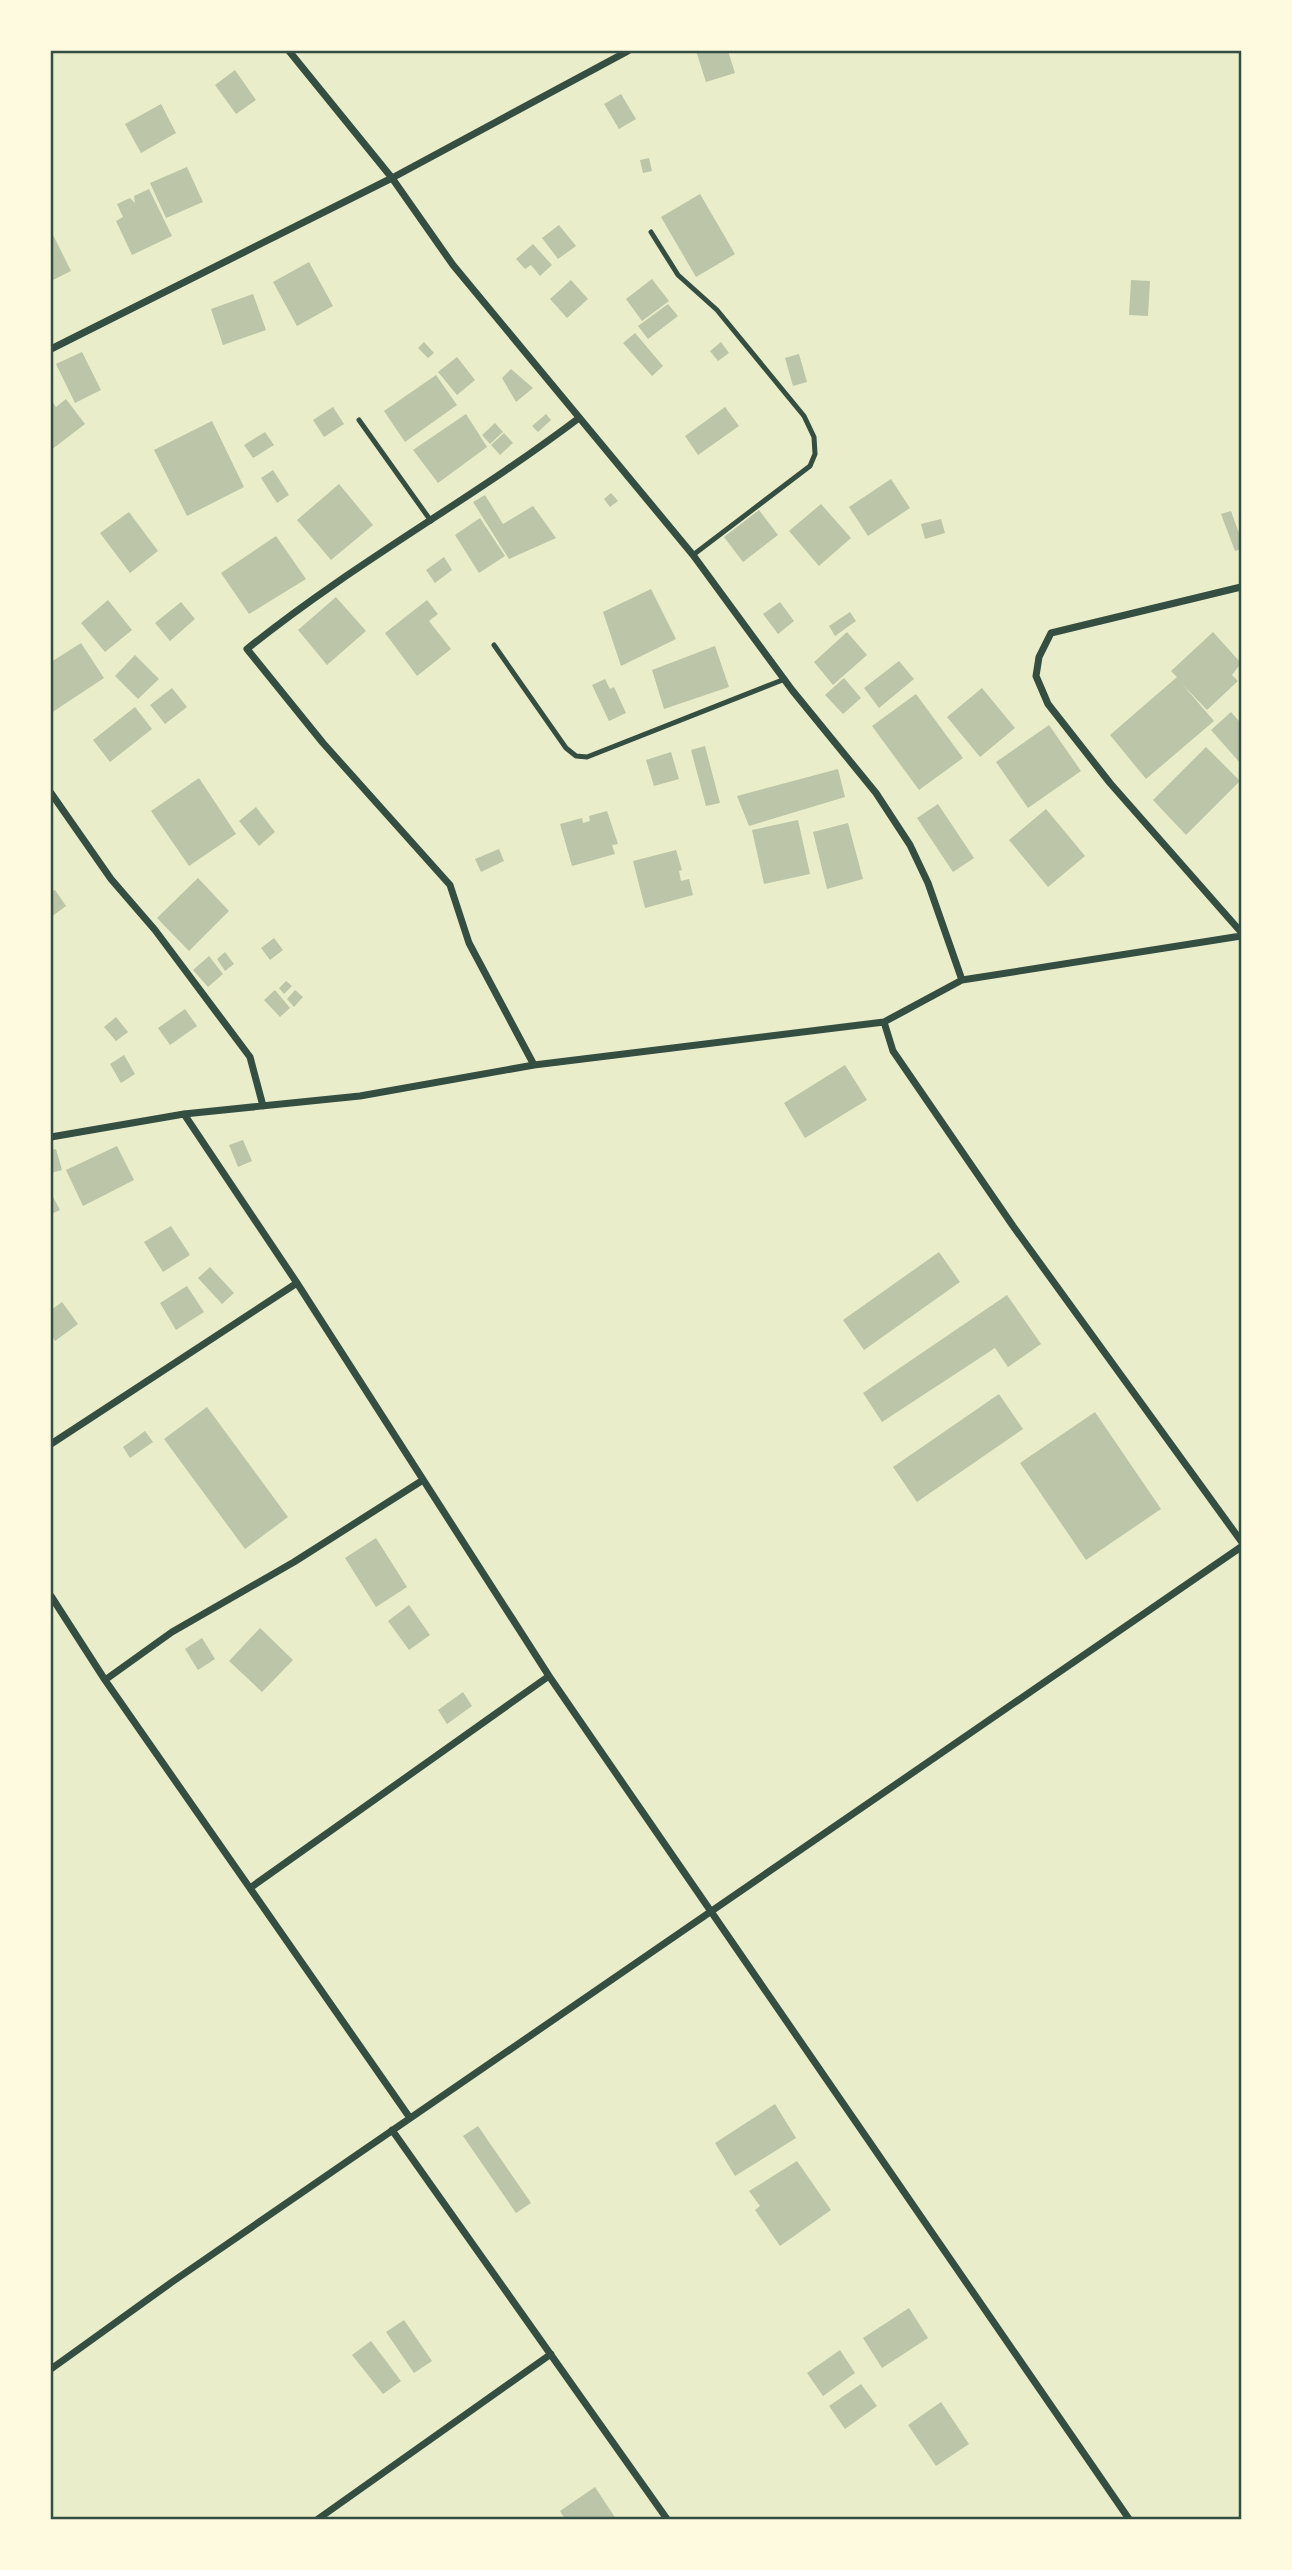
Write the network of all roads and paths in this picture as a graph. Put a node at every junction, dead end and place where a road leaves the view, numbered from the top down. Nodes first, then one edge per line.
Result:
1 (289, 51) edge
2 (628, 51) edge
3 (392, 178) junction
4 (651, 232) dead end
5 (51, 349) edge
6 (579, 418) junction
7 (359, 420) dead end
8 (431, 521) junction
9 (693, 555) junction
10 (1241, 587) edge
11 (494, 645) dead end
12 (785, 679) junction
13 (51, 793) edge
14 (1241, 934) edge
15 (962, 981) junction
16 (884, 1022) junction
17 (534, 1065) junction
18 (262, 1106) junction
19 (184, 1114) junction
20 (51, 1137) edge
21 (297, 1283) junction
22 (51, 1444) edge
23 (423, 1480) junction
24 (1241, 1541) edge
25 (1241, 1547) edge
26 (51, 1597) edge
27 (549, 1676) junction
28 (105, 1680) junction
29 (250, 1888) junction
30 (709, 1912) junction
31 (410, 2118) junction
32 (392, 2130) junction
33 (551, 2354) junction
34 (51, 2369) edge
35 (318, 2519) edge
36 (667, 2519) edge
37 (1129, 2519) edge

1 - 3 street
2 - 3 street
3 - 5 street
3 - 6 street
4 - 9 lane
6 - 8 street
6 - 9 street
7 - 8 lane
8 - 17 street
9 - 12 street
10 - 14 street
11 - 12 lane
12 - 15 street
13 - 18 street
14 - 15 street
15 - 16 street
16 - 17 street
16 - 24 street
17 - 18 street
18 - 19 street
19 - 20 street
19 - 21 street
21 - 22 street
21 - 23 street
23 - 27 street
23 - 28 street
25 - 30 street
26 - 28 street
27 - 29 street
27 - 30 street
28 - 29 street
29 - 31 street
30 - 31 street
30 - 37 street
31 - 32 street
32 - 33 street
32 - 34 street
33 - 35 street
33 - 36 street

